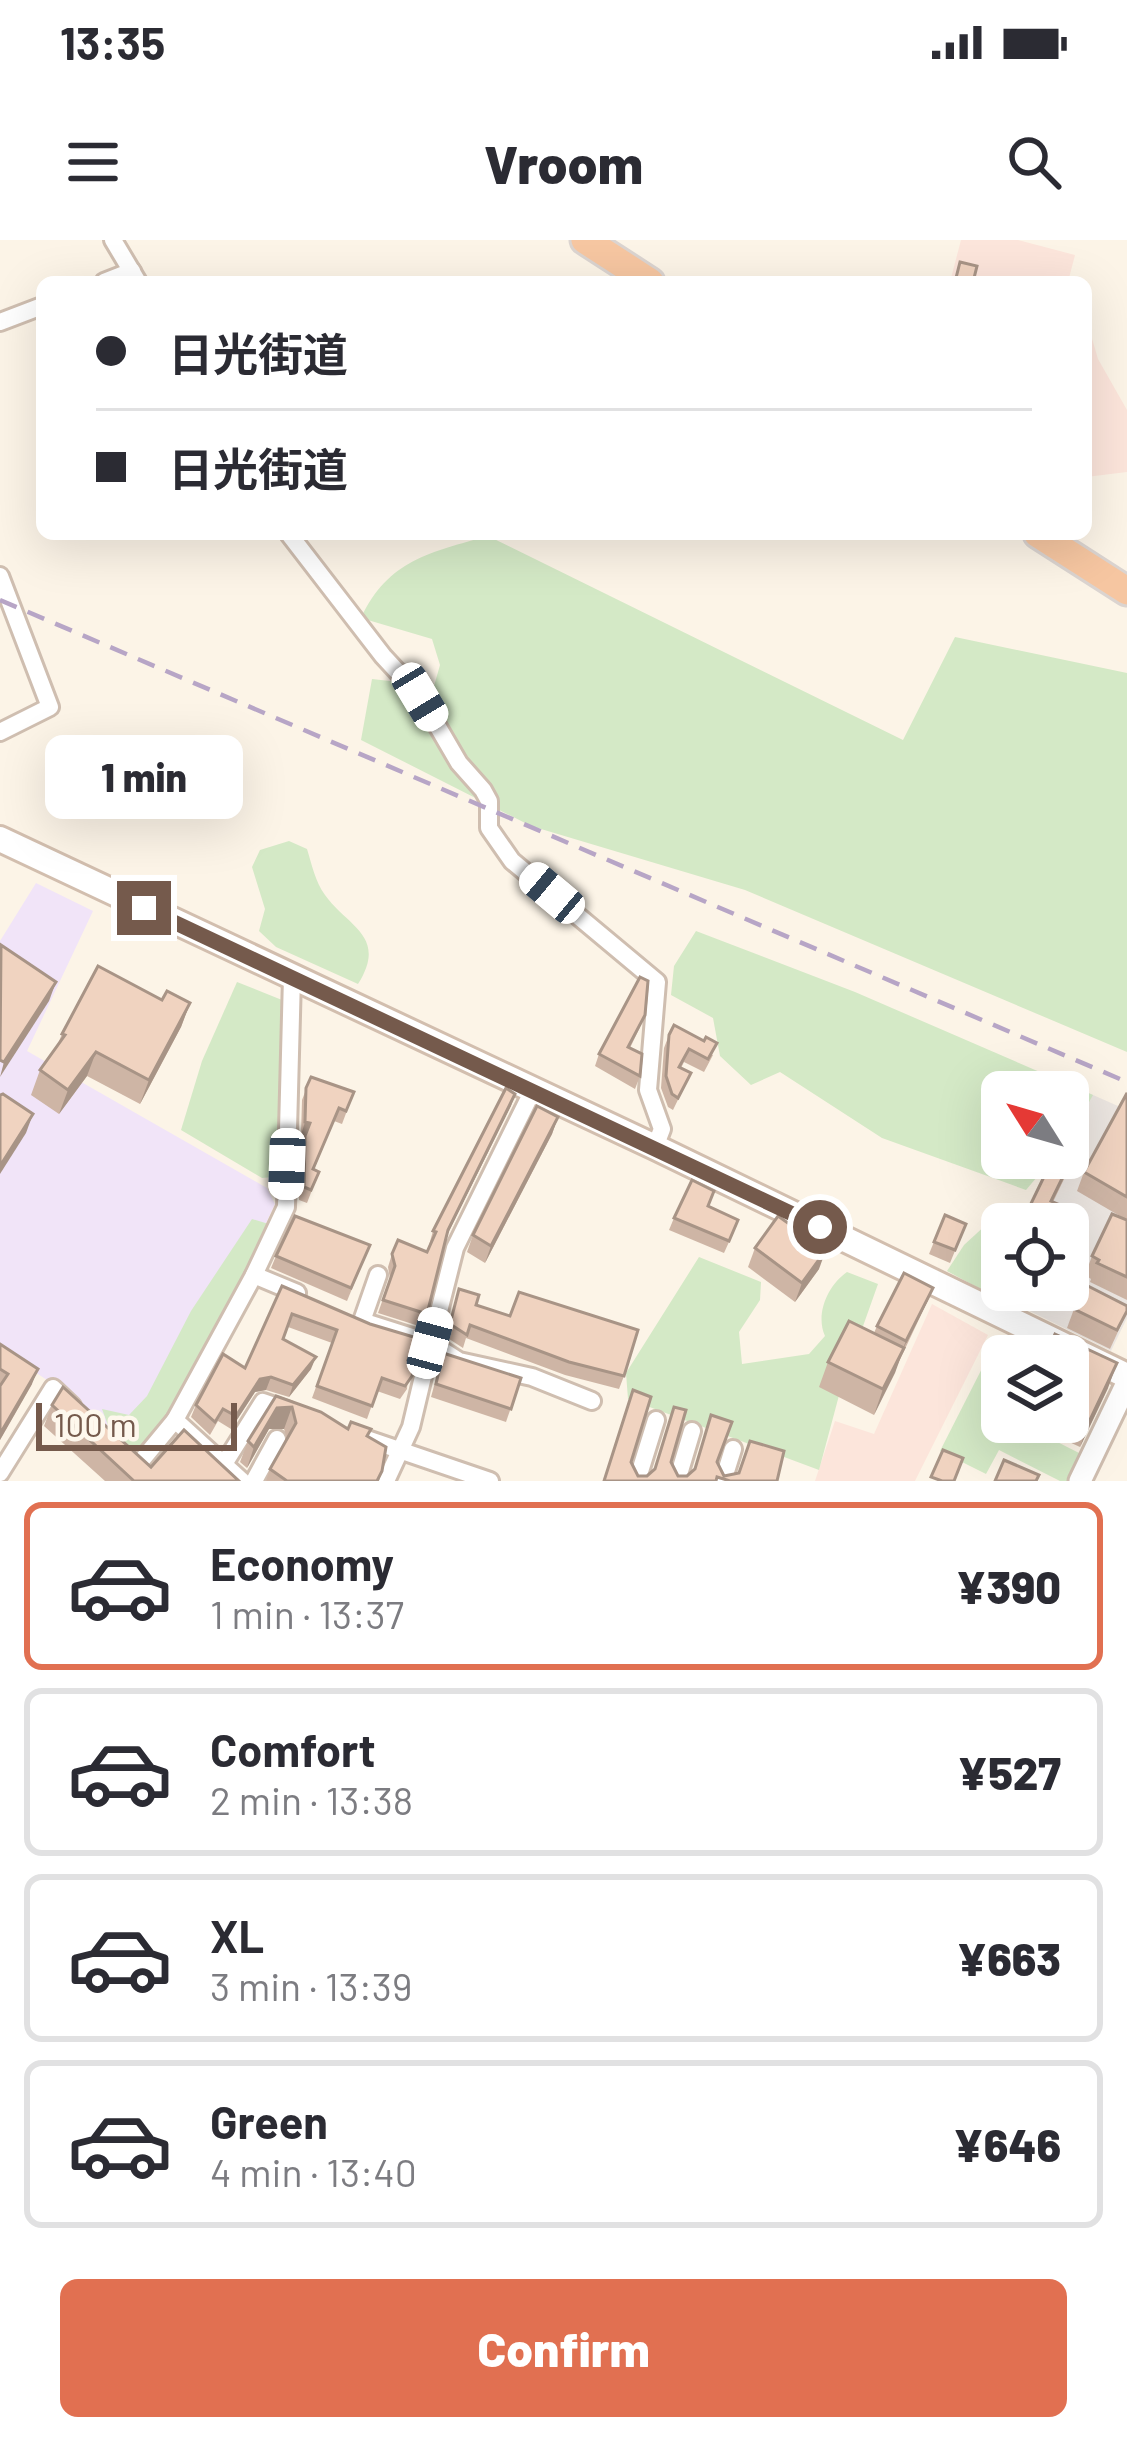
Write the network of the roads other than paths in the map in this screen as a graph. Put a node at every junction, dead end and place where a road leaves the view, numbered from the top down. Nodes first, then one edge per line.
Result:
1 (113, 240) edge
2 (585, 240) edge
3 (135, 276) edge
4 (641, 276) edge
5 (36, 308) edge
6 (0, 322) edge
7 (294, 540) edge
8 (1048, 540) edge
9 (0, 576) edge
10 (1127, 591) edge
11 (0, 732) edge
12 (0, 839) edge
13 (292, 976) junction
14 (533, 1090) junction
15 (655, 1147) junction
16 (254, 1275) junction
17 (378, 1275) dead end
18 (319, 1302) edge
19 (340, 1312) edge
20 (362, 1321) junction
21 (430, 1343) junction
22 (1127, 1380) edge
23 (592, 1401) dead end
24 (302, 1416) edge
25 (86, 1420) edge
26 (175, 1420) junction
27 (656, 1420) dead end
28 (341, 1430) edge
29 (692, 1431) dead end
30 (277, 1438) dead end
31 (733, 1449) dead end
32 (120, 1451) edge
33 (400, 1451) junction
34 (224, 1464) junction
35 (2, 1466) edge
36 (242, 1481) edge
37 (254, 1481) edge
38 (386, 1481) edge
39 (490, 1481) edge
40 (637, 1481) edge
41 (677, 1481) edge
42 (723, 1481) edge
43 (1080, 1481) edge

1 - 3 street
2 - 4 highway
5 - 6 street
7 - 15 street
8 - 10 highway
9 - 11 street
12 - 13 main road
13 - 14 main road
13 - 16 street
14 - 15 main road
14 - 21 street
15 - 22 main road
16 - 18 street
16 - 26 street
17 - 20 street
19 - 20 street
20 - 21 street
21 - 23 street
21 - 33 street
22 - 43 street
24 - 34 street
25 - 35 street
26 - 32 street
26 - 34 street
27 - 40 street
28 - 33 street
29 - 41 street
30 - 37 street
31 - 42 street
33 - 38 street
33 - 39 street
34 - 36 street

